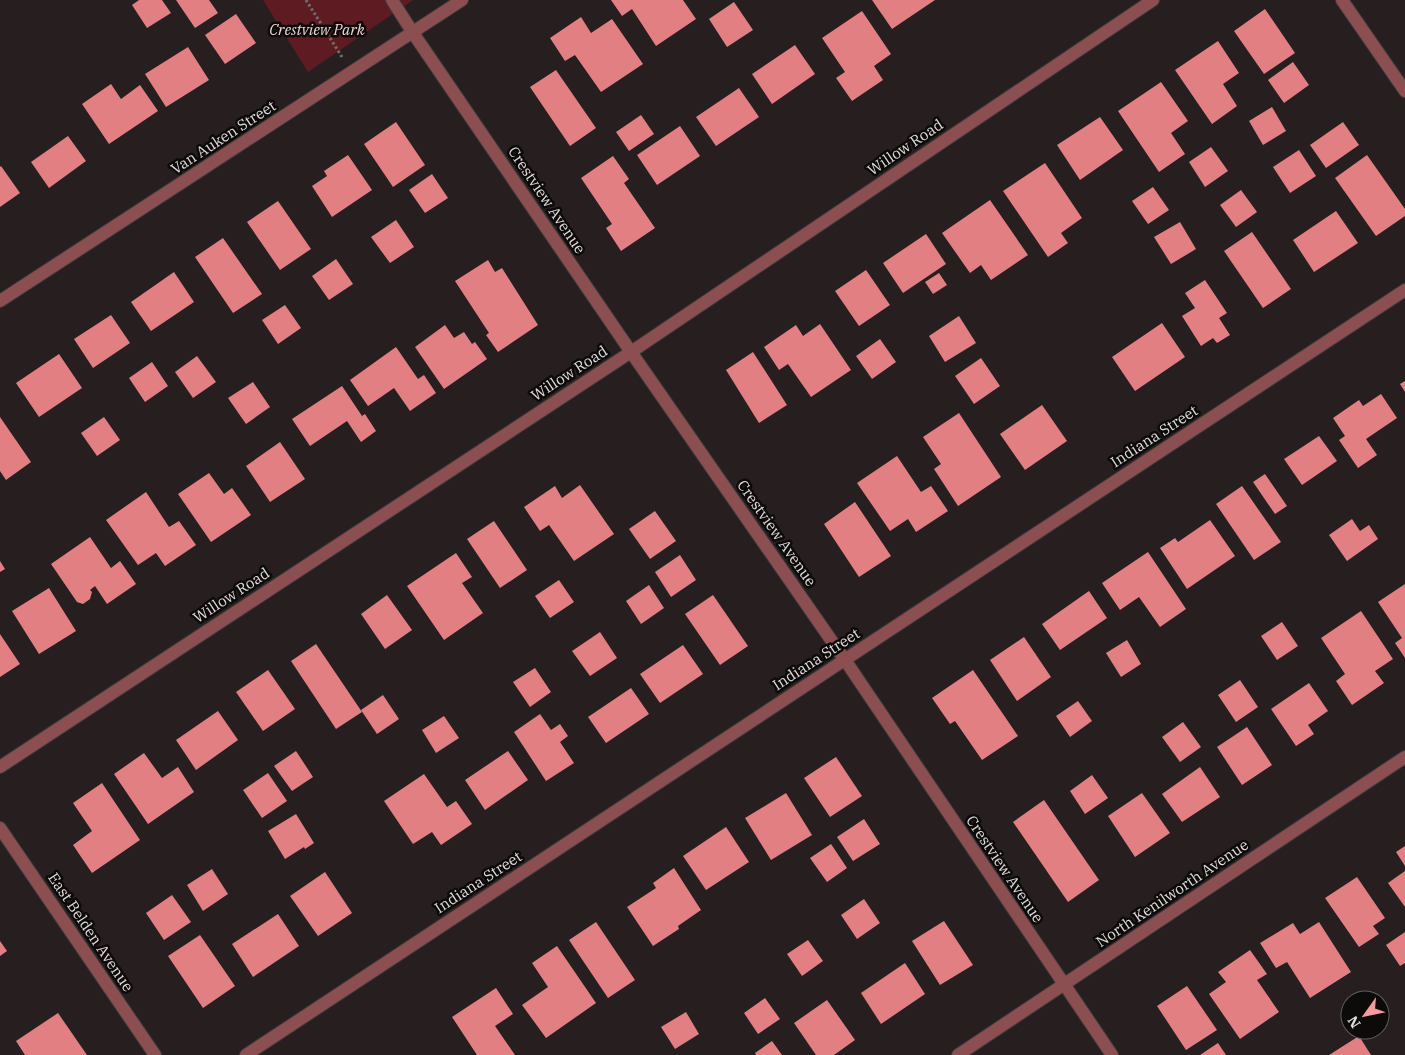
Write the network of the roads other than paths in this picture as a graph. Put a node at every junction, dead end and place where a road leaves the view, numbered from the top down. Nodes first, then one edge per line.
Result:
1 (392, 0) edge
2 (462, 0) edge
3 (1153, 0) edge
4 (1342, 0) edge
5 (413, 32) junction
6 (1405, 91) edge
7 (1405, 290) edge
8 (0, 301) edge
9 (631, 352) junction
10 (845, 660) junction
11 (1405, 758) edge
12 (0, 767) edge
13 (0, 828) edge
14 (1063, 984) junction
15 (155, 1055) edge
16 (246, 1055) edge
17 (958, 1055) edge
18 (1112, 1055) edge

1 - 5 street, Crestview Avenue
2 - 5 street, Van Auken Street
3 - 9 street, Willow Road
4 - 6 street
5 - 8 street, Van Auken Street
5 - 9 street, Crestview Avenue
7 - 10 street, Indiana Street
9 - 10 street, Crestview Avenue
9 - 12 street, Willow Road
10 - 14 street, Crestview Avenue
10 - 16 street, Indiana Street
11 - 14 street, North Kenilworth Avenue
13 - 15 street, East Belden Avenue
14 - 17 street, North Kenilworth Avenue
14 - 18 street, Crestview Avenue

